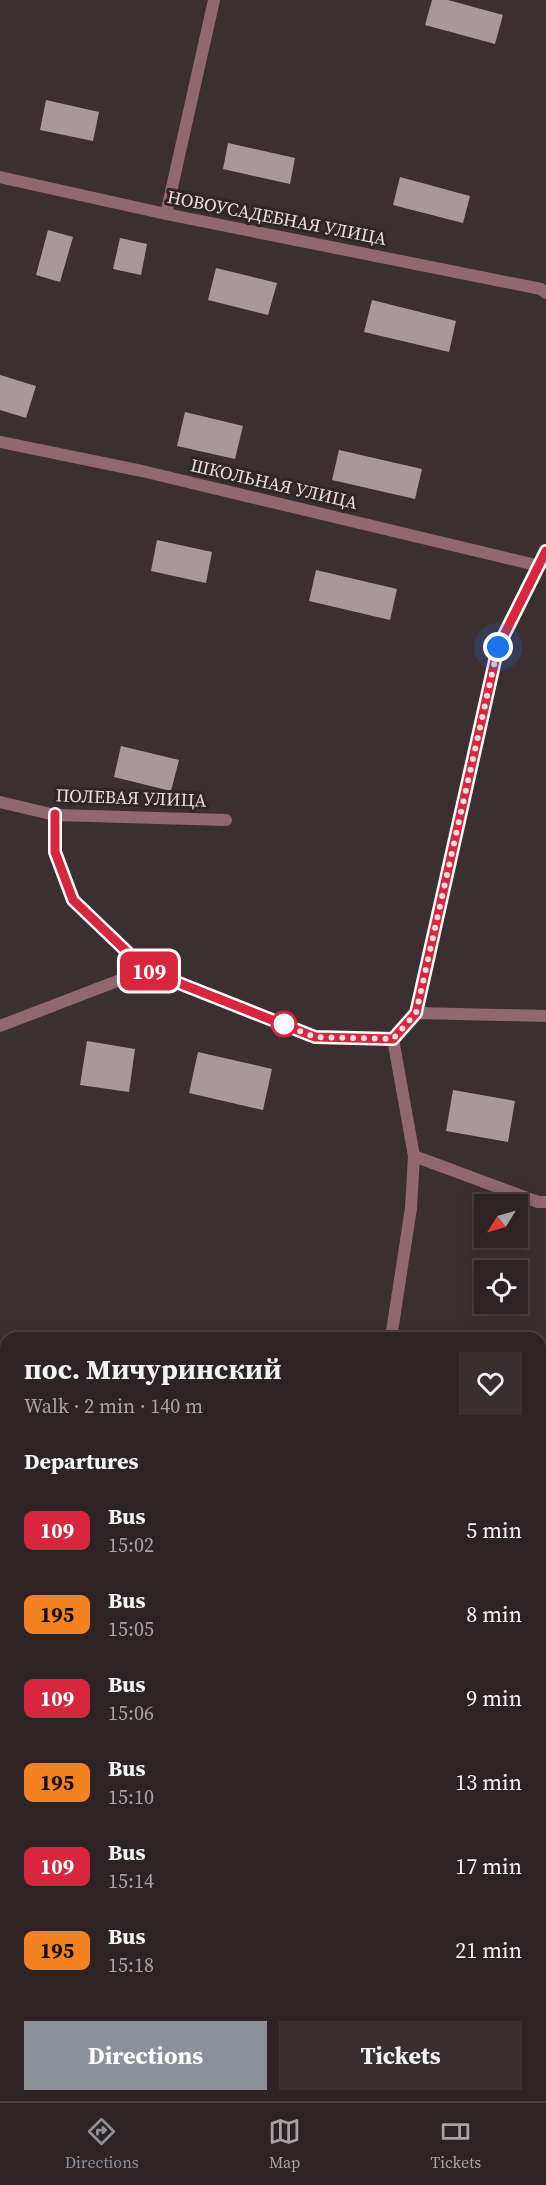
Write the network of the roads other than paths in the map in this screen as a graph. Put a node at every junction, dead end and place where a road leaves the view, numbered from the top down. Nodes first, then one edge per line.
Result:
1 (214, 0) edge
2 (0, 177) edge
3 (166, 214) junction
4 (546, 292) edge
5 (0, 442) edge
6 (546, 551) edge
7 (540, 566) junction
8 (0, 802) edge
9 (55, 814) junction
10 (226, 820) dead end
11 (146, 970) junction
12 (416, 1013) junction
13 (546, 1016) edge
14 (0, 1026) edge
15 (393, 1039) junction
16 (414, 1156) junction
17 (546, 1202) edge
18 (392, 1332) edge

1 - 3 street
2 - 3 street, НОВОУСАДЕБНАЯ УЛИЦА
3 - 4 street, НОВОУСАДЕБНАЯ УЛИЦА
5 - 7 street, ШКОЛЬНАЯ УЛИЦА
6 - 7 street
7 - 12 street
8 - 9 street, ПОЛЕВАЯ УЛИЦА
9 - 10 street, ПОЛЕВАЯ УЛИЦА
9 - 11 street
11 - 14 street
11 - 15 street
12 - 13 street
12 - 15 street
15 - 16 street
16 - 17 street
16 - 18 street

